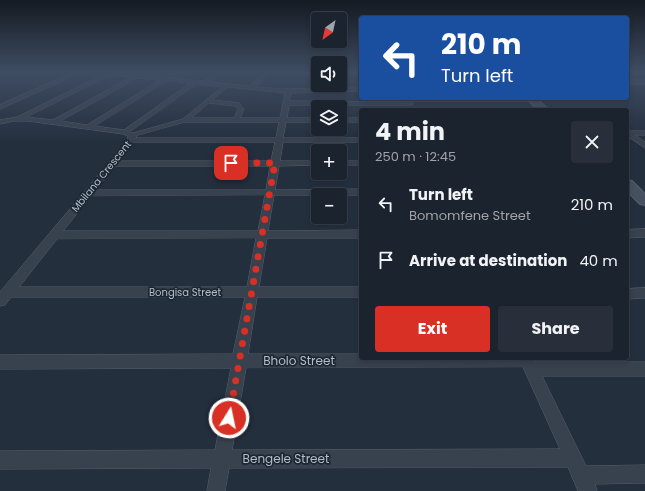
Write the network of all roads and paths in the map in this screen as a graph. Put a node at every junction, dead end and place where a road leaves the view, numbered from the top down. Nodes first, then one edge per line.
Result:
1 (25, 96) edge
2 (65, 96) edge
3 (101, 96) edge
4 (139, 96) edge
5 (179, 96) edge
6 (214, 96) edge
7 (287, 96) edge
8 (239, 98) dead end
9 (409, 100) edge
10 (534, 100) edge
11 (208, 101) junction
12 (234, 103) junction
13 (286, 103) junction
14 (0, 107) edge
15 (542, 108) edge
16 (18, 119) junction
17 (185, 120) junction
18 (236, 120) junction
19 (284, 120) junction
20 (311, 120) edge
21 (347, 120) edge
22 (359, 120) edge
23 (3, 121) edge
24 (53, 122) junction
25 (88, 127) junction
26 (629, 133) edge
27 (645, 133) edge
28 (629, 134) edge
29 (129, 136) junction
30 (279, 140) junction
31 (359, 140) edge
32 (645, 146) edge
33 (275, 163) junction
34 (311, 163) edge
35 (347, 163) edge
36 (359, 163) edge
37 (112, 164) junction
38 (629, 186) edge
39 (271, 192) junction
40 (359, 192) edge
41 (88, 193) junction
42 (645, 201) edge
43 (645, 233) edge
44 (54, 234) junction
45 (263, 234) junction
46 (359, 234) edge
47 (629, 234) edge
48 (8, 292) junction
49 (252, 292) junction
50 (359, 292) edge
51 (629, 294) edge
52 (645, 294) edge
53 (0, 302) edge
54 (239, 361) junction
55 (0, 362) edge
56 (528, 362) edge
57 (645, 370) edge
58 (572, 458) junction
59 (0, 460) edge
60 (222, 460) junction
61 (645, 474) edge
62 (584, 483) edge
63 (216, 491) edge

1 - 14 street
2 - 16 street
3 - 24 street
4 - 25 street
5 - 29 street
6 - 11 street
7 - 13 street
8 - 12 street
9 - 13 street
10 - 15 street
11 - 12 street
11 - 17 street
12 - 18 street
13 - 19 street
14 - 23 street
16 - 23 street, Mbilana Crescent
16 - 24 street, Mbilana Crescent
17 - 18 street
17 - 29 street
18 - 19 street
19 - 20 street
19 - 30 street
21 - 22 street
24 - 25 street, Mbilana Crescent
25 - 29 street, Mbilana Crescent
26 - 27 street
28 - 32 street
29 - 30 street
29 - 37 street, Mbilana Crescent
30 - 31 street
30 - 33 street
33 - 34 street
33 - 37 street
33 - 39 street
35 - 36 street
37 - 41 street, Mbilana Crescent
38 - 42 street
39 - 40 street
39 - 41 street
39 - 45 street
41 - 44 street, Mbilana Crescent
43 - 47 street
44 - 45 street
44 - 48 street, Mbilana Crescent
45 - 46 street
45 - 49 street
48 - 49 street, Bongisa Street
48 - 53 street, Mbilana Crescent
49 - 50 street, Bongisa Street
49 - 54 street
51 - 52 street
54 - 55 street, Bholo Street
54 - 56 street, Bholo Street
54 - 60 street
56 - 57 street, Bholo Street
56 - 58 street
58 - 60 street, Bengele Street
58 - 62 street
59 - 60 street, Bengele Street
60 - 63 street
61 - 62 street

